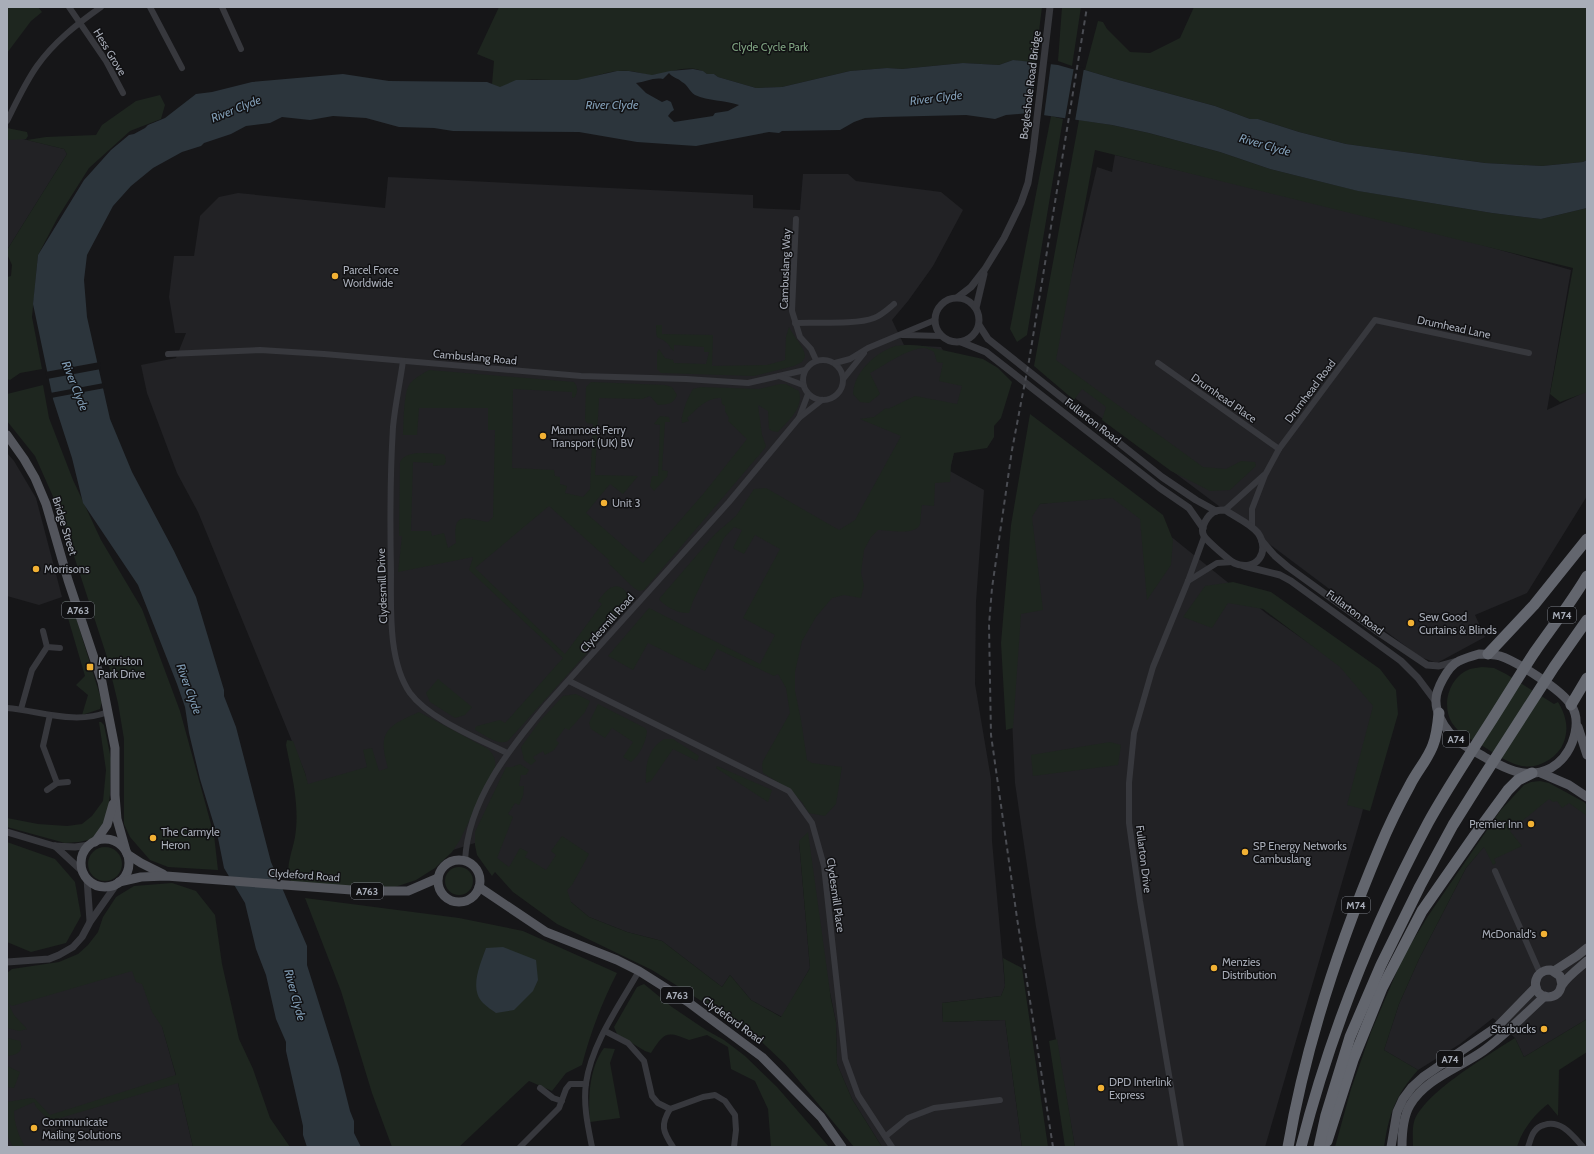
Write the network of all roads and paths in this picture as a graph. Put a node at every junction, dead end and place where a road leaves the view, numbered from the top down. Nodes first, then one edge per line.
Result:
1 (69, 7) edge
2 (100, 7) edge
3 (150, 7) edge
4 (222, 7) edge
5 (1050, 7) edge
6 (80, 22) junction
7 (241, 49) dead end
8 (182, 68) dead end
9 (123, 93) dead end
10 (7, 104) edge
11 (14, 106) junction
12 (7, 121) edge
13 (796, 219) dead end
14 (985, 270) junction
15 (958, 297) junction
16 (894, 304) dead end
17 (976, 308) junction
18 (934, 320) junction
19 (1374, 320) joint
20 (795, 323) junction
21 (978, 325) junction
22 (898, 335) junction
23 (942, 336) junction
24 (962, 342) junction
25 (868, 348) junction
26 (1529, 353) dead end
27 (168, 354) dead end
28 (816, 360) junction
29 (403, 361) junction
30 (835, 363) junction
31 (1158, 363) dead end
32 (805, 370) junction
33 (779, 376) junction
34 (844, 378) junction
35 (803, 385) junction
36 (808, 394) junction
37 (822, 400) junction
38 (799, 418) junction
39 (7, 435) edge
40 (1279, 449) junction
41 (1265, 475) junction
42 (1225, 510) junction
43 (1216, 511) junction
44 (1252, 527) junction
45 (1203, 528) junction
46 (1204, 537) junction
47 (1587, 539) edge
48 (1262, 541) junction
49 (1233, 562) junction
50 (1244, 566) junction
51 (1587, 576) edge
52 (1188, 581) junction
53 (1587, 620) edge
54 (43, 631) dead end
55 (46, 647) junction
56 (60, 648) dead end
57 (1488, 654) junction
58 (1458, 661) junction
59 (1587, 678) edge
60 (569, 680) junction
61 (1436, 702) junction
62 (1571, 705) junction
63 (7, 708) edge
64 (21, 709) junction
65 (108, 712) junction
66 (1439, 713) junction
67 (50, 715) junction
68 (1577, 723) junction
69 (507, 753) junction
70 (1587, 755) edge
71 (1536, 773) junction
72 (68, 782) dead end
73 (57, 783) junction
74 (47, 790) dead end
75 (115, 795) junction
76 (1587, 797) edge
77 (7, 832) edge
78 (92, 844) junction
79 (54, 846) junction
80 (127, 852) junction
81 (465, 861) junction
82 (1495, 871) dead end
83 (85, 875) junction
84 (166, 876) junction
85 (438, 878) junction
86 (118, 884) junction
87 (480, 887) junction
88 (90, 922) junction
89 (1587, 948) edge
90 (1587, 961) edge
91 (7, 962) edge
92 (639, 971) junction
93 (1554, 971) junction
94 (1540, 973) junction
95 (1562, 985) junction
96 (1536, 988) junction
97 (1545, 996) junction
98 (605, 1031) junction
99 (586, 1084) junction
100 (540, 1088) dead end
101 (1000, 1100) dead end
102 (562, 1101) junction
103 (670, 1109) junction
104 (886, 1136) junction
105 (520, 1147) edge
106 (592, 1147) edge
107 (673, 1147) edge
108 (734, 1147) edge
109 (842, 1147) edge
110 (892, 1147) edge
111 (1181, 1147) edge
112 (1288, 1147) edge
113 (1301, 1147) edge
114 (1319, 1147) edge
115 (1324, 1147) edge
116 (1391, 1147) edge
117 (1402, 1147) edge
118 (1528, 1147) edge
119 (1583, 1147) edge

1 - 6 street, Hess Grove
2 - 6 street
3 - 8 street
4 - 7 street
5 - 14 street, Bogleshole Road Bridge
6 - 9 street, Hess Grove
6 - 11 street
10 - 11 street
11 - 12 street
13 - 20 street, Cambuslang Way
14 - 15 street
14 - 17 street
15 - 17 street
15 - 18 street
16 - 20 street
17 - 21 street
18 - 22 street
18 - 23 street
19 - 26 street, Drumhead Lane
19 - 40 street, Drumhead Road
20 - 28 street, Cambuslang Way
21 - 24 street
21 - 43 street, Fullarton Road
22 - 23 street
22 - 25 street
23 - 24 street
24 - 45 street, Fullarton Road
25 - 30 street
25 - 34 street
27 - 29 street, Cambuslang Road
28 - 30 street
28 - 32 street
29 - 33 street, Cambuslang Road
29 - 69 street, Clydesmill Drive
30 - 34 street
31 - 40 street, Drumhead Place
32 - 33 street, Cambuslang Road
32 - 35 street
33 - 35 street
34 - 37 street
35 - 36 street
36 - 37 street
36 - 38 street, Clydesmill Road
37 - 38 street, Clydesmill Road
38 - 60 street, Clydesmill Road
39 - 65 main road, Bridge Street / A763
40 - 41 street, Drumhead Road
41 - 42 street
41 - 44 street
42 - 43 street
42 - 44 street
43 - 45 street
44 - 48 street
45 - 46 street
46 - 49 street
46 - 52 street, Fullarton Drive
47 - 57 highway, M74
48 - 50 street
48 - 58 street, Fullarton Road
49 - 50 street
49 - 52 street
50 - 61 street, Fullarton Road
51 - 113 highway, M74
52 - 111 street, Fullarton Drive
53 - 114 highway, M74
54 - 55 street
55 - 56 street
55 - 64 street
57 - 58 main road, Fullarton Road
57 - 62 main road, Fullarton Road
58 - 61 main road, Fullarton Road
59 - 62 highway
60 - 69 street, Clydesmill Road
60 - 104 street, Clydesmill Place
61 - 66 main road, Fullarton Road / A74
62 - 68 main road, Fullarton Road
63 - 64 street
64 - 67 street
65 - 67 street
65 - 75 main road, Bridge Street / A763
66 - 71 main road, Fullarton Road / A74
66 - 112 highway, M74
67 - 73 street
68 - 70 main road, Fullarton Road
68 - 71 main road
69 - 81 street, Clydesmill Road
71 - 76 main road, Fullarton Road / A74
71 - 115 highway
72 - 73 street
73 - 74 street
75 - 78 main road, Bridge Street / A763
75 - 80 main road, Bridge Street / A763
77 - 79 street
78 - 79 street
78 - 80 main road
78 - 83 main road
79 - 83 street
80 - 84 main road, Clydeford Road / A763
80 - 86 main road
81 - 85 main road
81 - 87 main road
82 - 94 street
83 - 86 main road
83 - 88 street
84 - 85 main road, Clydeford Road / A763
84 - 86 main road, Clydeford Road / A763
85 - 87 main road
86 - 88 street
87 - 92 main road, Clydeford Road / A763
88 - 91 street
89 - 93 main road
90 - 95 main road, A74
92 - 98 street
92 - 109 main road, Clydeford Road / A763
93 - 94 main road
93 - 95 main road
94 - 96 main road
95 - 97 main road, A74
96 - 97 main road
96 - 116 main road, A74
97 - 117 main road, A74
98 - 99 street
98 - 103 street
99 - 102 street
99 - 106 street
100 - 102 street
101 - 104 street
102 - 105 street
103 - 107 street
103 - 108 street
104 - 110 street, Clydesmill Place
118 - 119 street

